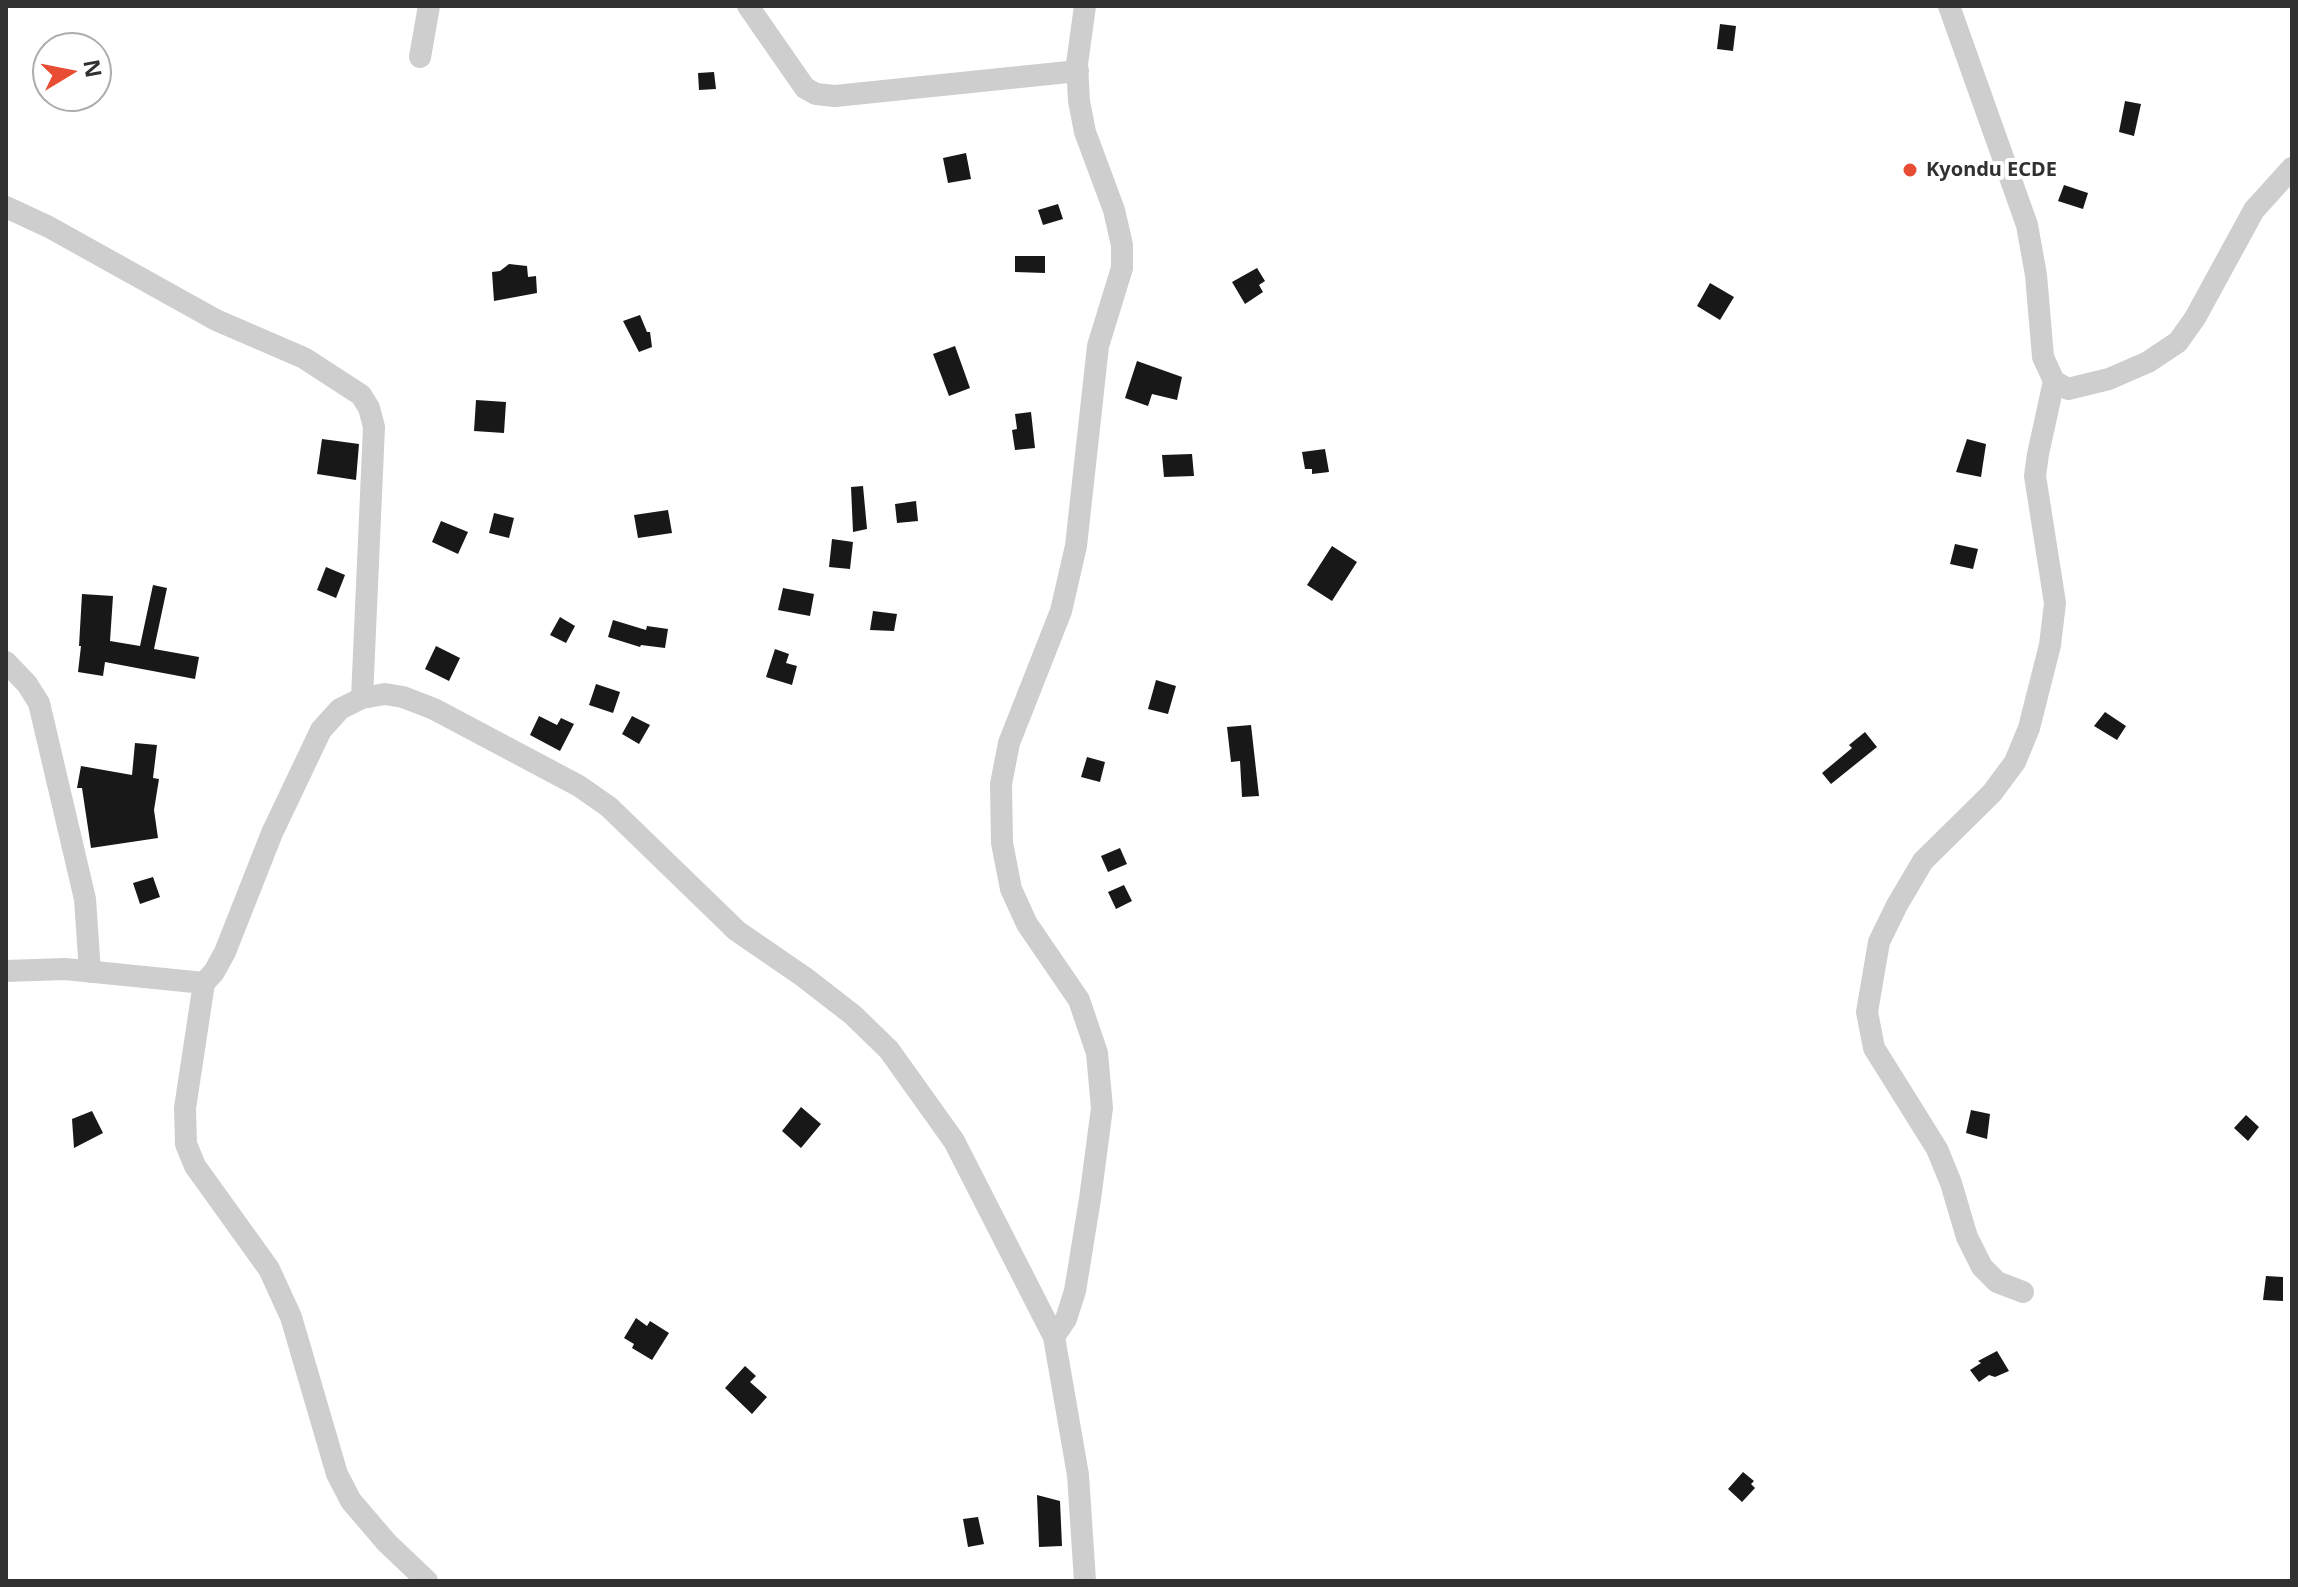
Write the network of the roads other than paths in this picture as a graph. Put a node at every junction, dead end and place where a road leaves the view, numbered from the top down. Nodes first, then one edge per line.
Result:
1 (429, 6) edge
2 (748, 6) edge
3 (1085, 6) edge
4 (1949, 6) edge
5 (420, 57) dead end
6 (1078, 71) junction
7 (2292, 168) edge
8 (6, 207) edge
9 (2054, 381) junction
10 (6, 662) edge
11 (362, 698) junction
12 (6, 971) edge
13 (90, 972) junction
14 (204, 983) junction
15 (2023, 1292) dead end
16 (1054, 1337) junction
17 (427, 1581) edge
18 (1085, 1581) edge

1 - 5 street
2 - 6 street
3 - 6 street
4 - 9 street
6 - 16 street
7 - 9 street
8 - 11 street
9 - 15 street
10 - 13 street
11 - 14 street
11 - 16 street
12 - 13 street
13 - 14 street
14 - 17 street
16 - 18 street

